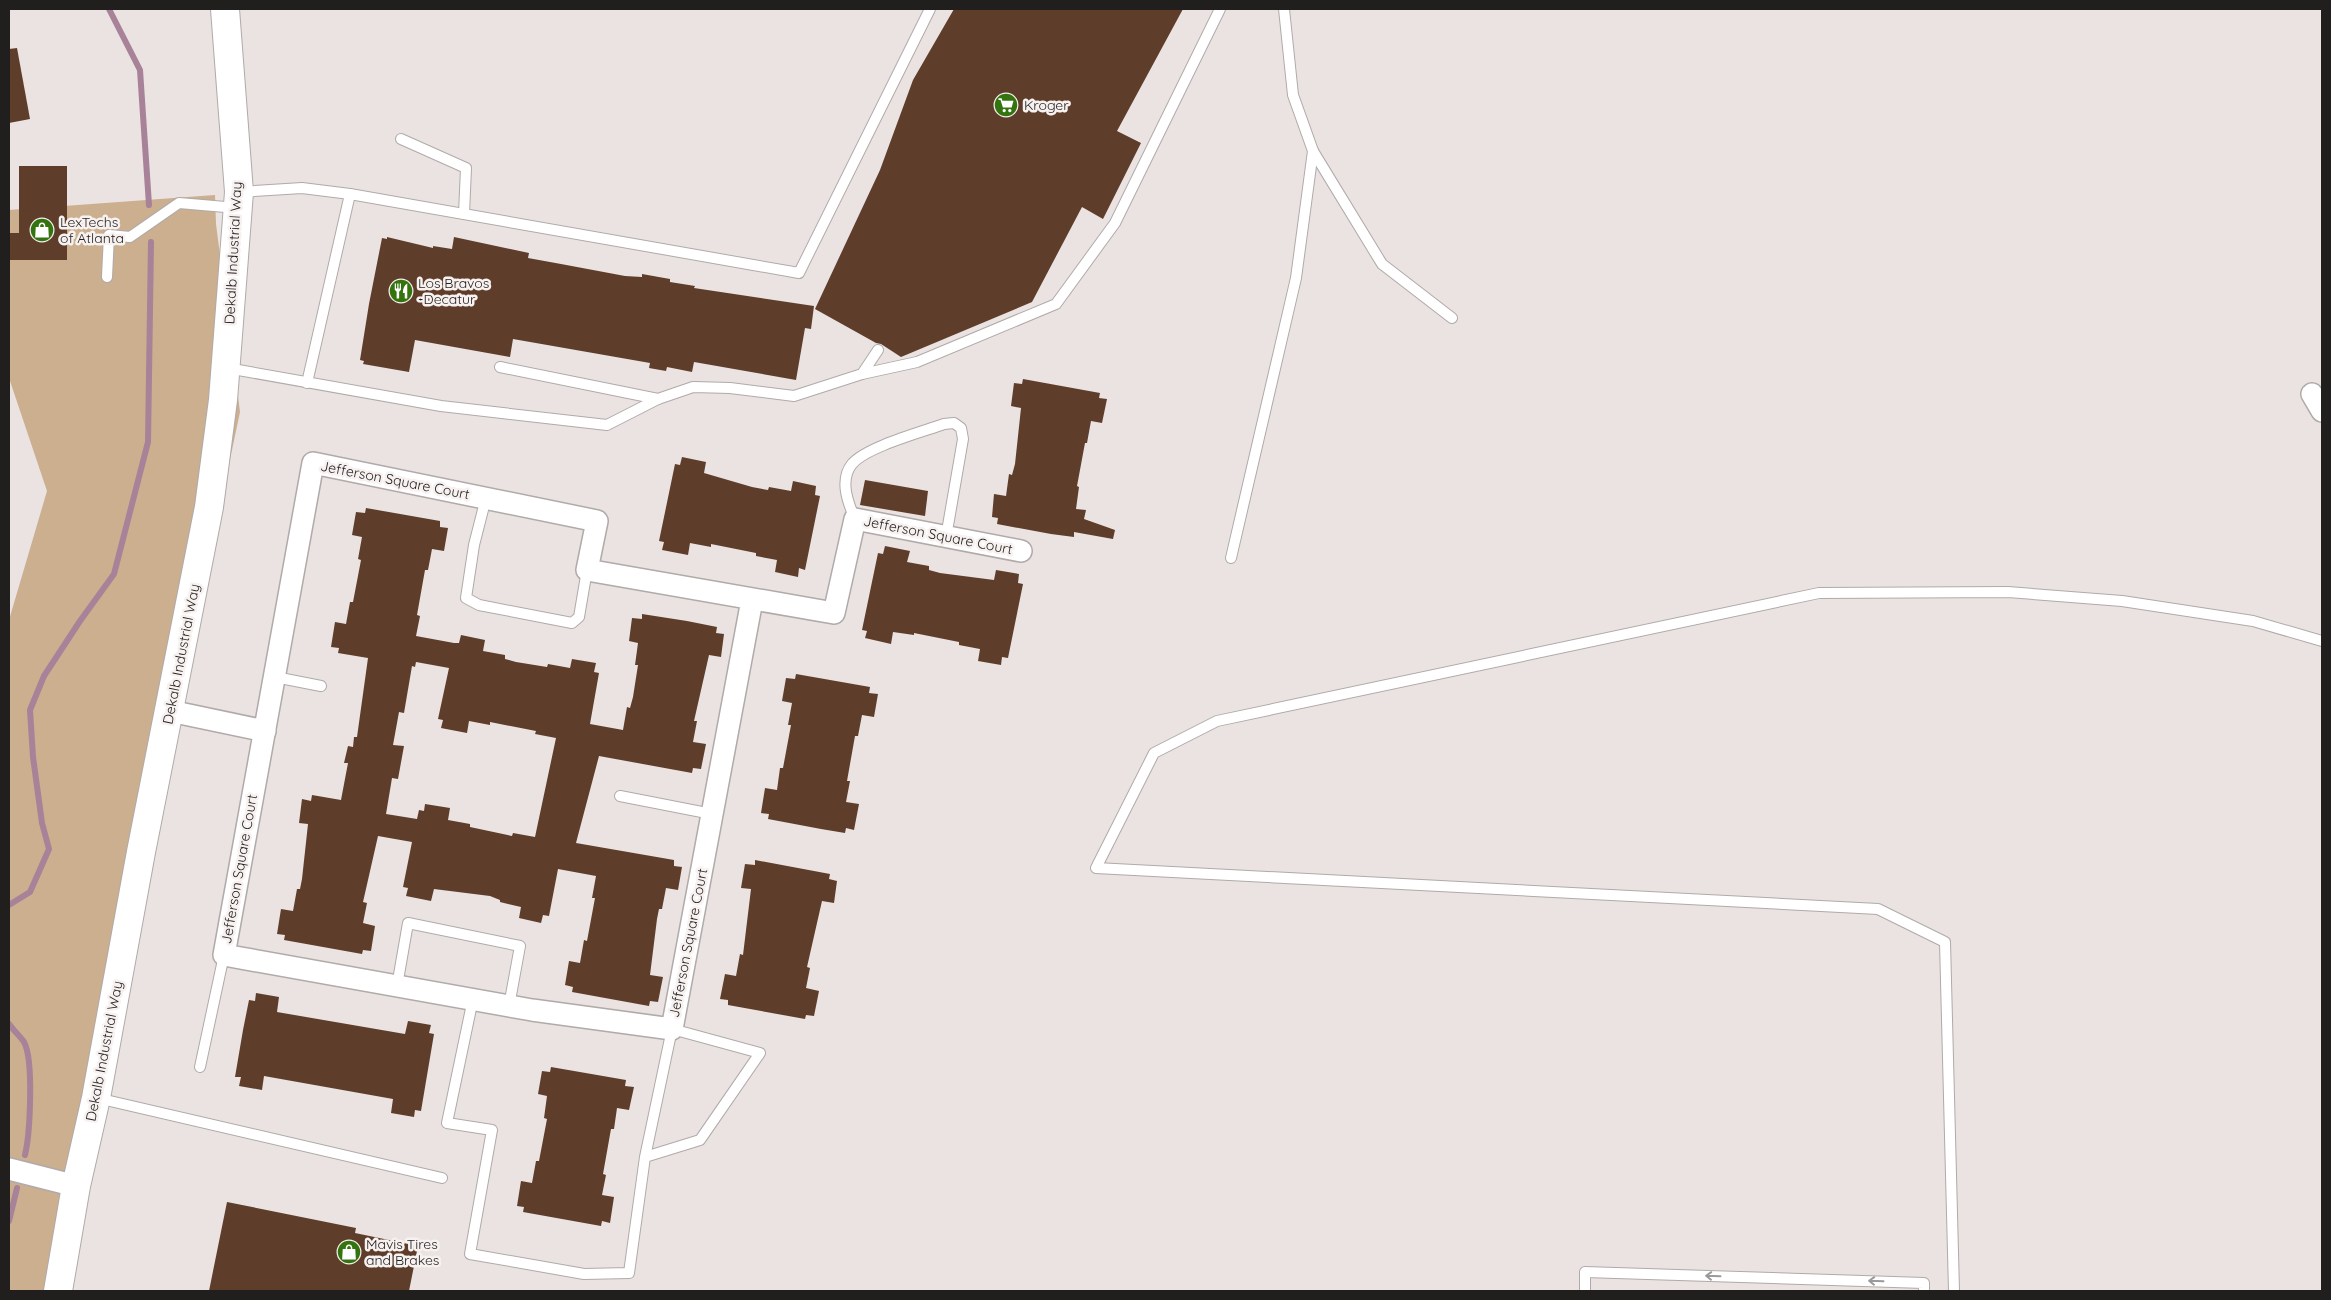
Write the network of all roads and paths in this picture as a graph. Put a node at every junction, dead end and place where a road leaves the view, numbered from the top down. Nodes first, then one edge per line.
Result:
1 (225, 9) edge
2 (930, 9) edge
3 (1220, 9) edge
4 (1284, 9) edge
5 (401, 139) dead end
6 (1313, 151) junction
7 (350, 194) junction
8 (238, 200) junction
9 (464, 214) junction
10 (107, 277) dead end
11 (1452, 318) dead end
12 (878, 350) dead end
13 (500, 367) dead end
14 (227, 368) junction
15 (862, 374) junction
16 (307, 383) junction
17 (658, 399) junction
18 (486, 498) junction
19 (855, 519) junction
20 (946, 537) junction
21 (1021, 551) dead end
22 (1231, 558) dead end
23 (587, 570) junction
24 (752, 600) junction
25 (2322, 641) edge
26 (275, 677) junction
27 (321, 686) dead end
28 (170, 711) junction
29 (265, 731) junction
30 (620, 796) dead end
31 (712, 814) junction
32 (224, 955) junction
33 (397, 986) junction
34 (473, 999) junction
35 (509, 1006) junction
36 (672, 1029) junction
37 (200, 1067) dead end
38 (96, 1098) junction
39 (645, 1157) junction
40 (9, 1169) edge
41 (442, 1178) dead end
42 (76, 1186) junction
43 (58, 1291) edge
44 (1584, 1291) edge
45 (1924, 1291) edge
46 (1954, 1291) edge

1 - 8 main road, Dekalb Industrial Way
2 - 9 lane
3 - 15 lane
4 - 6 lane
5 - 9 lane
6 - 11 lane
6 - 22 lane
7 - 8 lane
7 - 9 lane
7 - 16 lane
8 - 10 lane
8 - 14 main road, Dekalb Industrial Way
12 - 15 lane
13 - 17 lane
14 - 16 lane
14 - 28 main road, Dekalb Industrial Way
15 - 17 lane
16 - 17 lane
18 - 23 street, Jefferson Square Court
18 - 23 lane
18 - 26 street, Jefferson Square Court
19 - 20 street, Jefferson Square Court
19 - 20 lane
19 - 24 street, Jefferson Square Court
20 - 21 street, Jefferson Square Court
23 - 24 street, Jefferson Square Court
24 - 31 street, Jefferson Square Court
25 - 46 lane
26 - 27 lane
26 - 29 street, Jefferson Square Court
28 - 29 street
28 - 38 main road, Dekalb Industrial Way
29 - 32 street, Jefferson Square Court
30 - 31 lane
31 - 36 street, Jefferson Square Court
32 - 33 street, Jefferson Square Court
32 - 37 lane
33 - 34 street, Jefferson Square Court
33 - 35 lane
34 - 35 street, Jefferson Square Court
34 - 39 lane
35 - 36 street, Jefferson Square Court
36 - 39 lane
36 - 39 lane
38 - 41 lane
38 - 42 main road, Dekalb Industrial Way
40 - 42 street
42 - 43 main road, Dekalb Industrial Way
45 -> 44 lane

